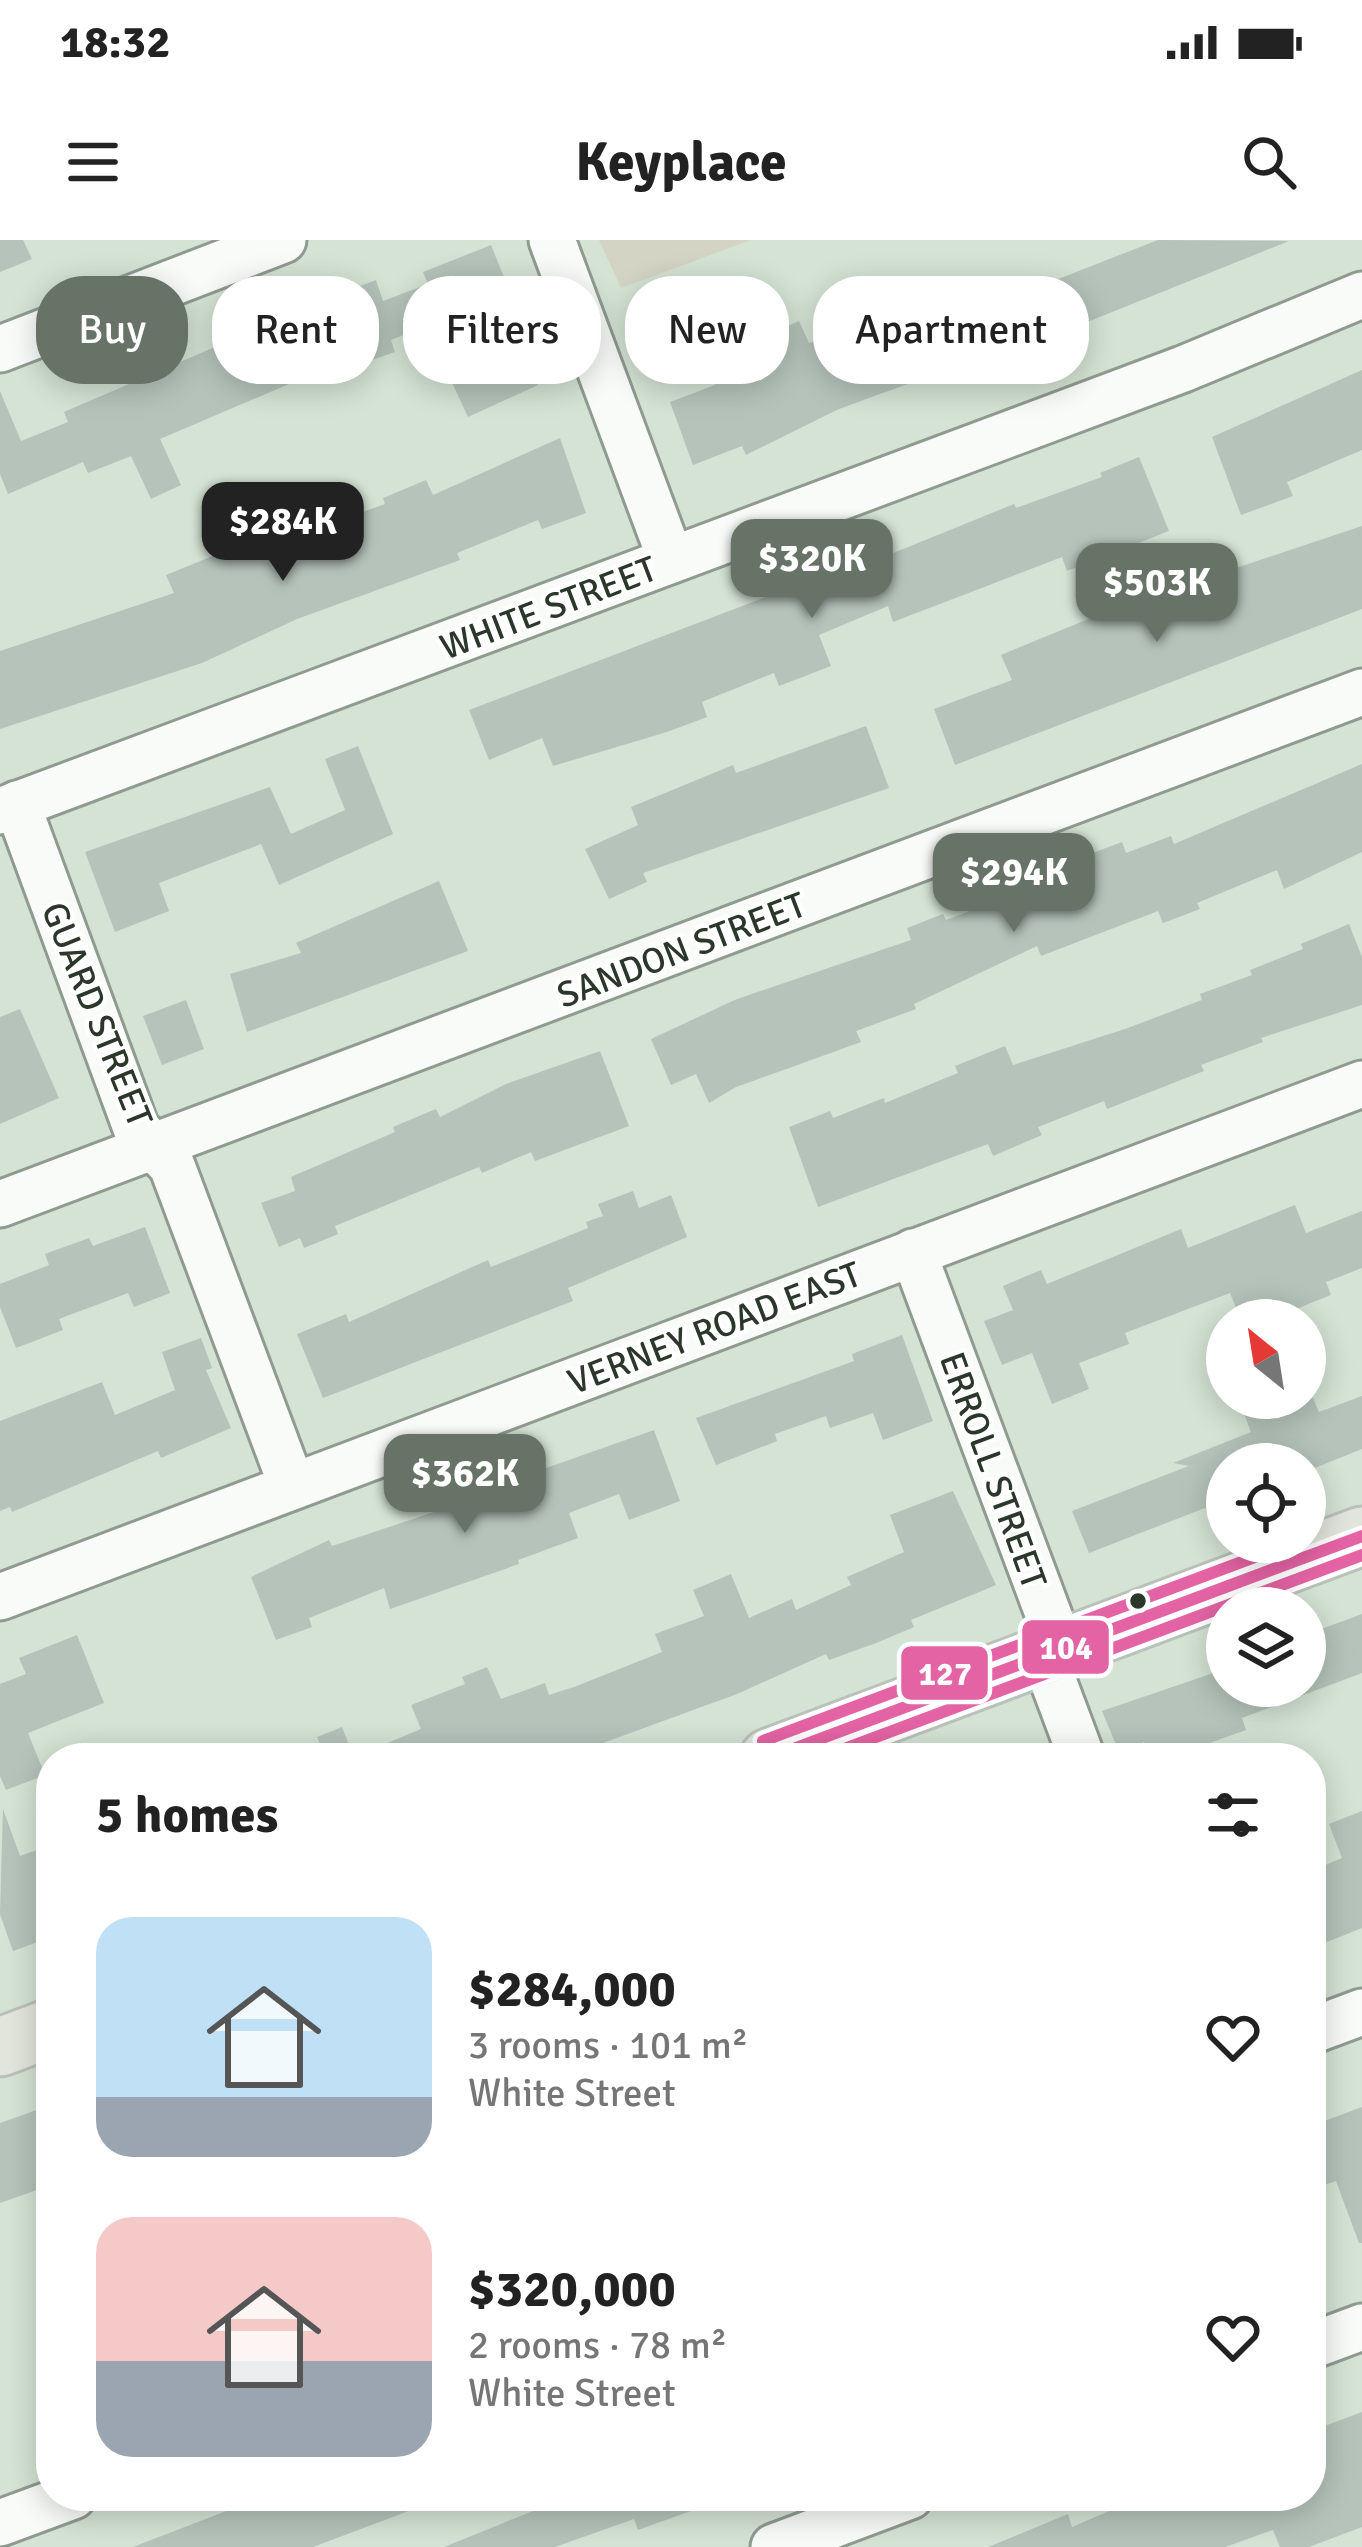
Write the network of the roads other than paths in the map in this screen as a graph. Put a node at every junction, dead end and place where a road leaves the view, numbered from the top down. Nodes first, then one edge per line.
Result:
1 (284, 240) edge
2 (552, 240) edge
3 (1362, 295) edge
4 (0, 349) edge
5 (671, 560) junction
6 (1362, 692) edge
7 (9, 807) edge
8 (1362, 1084) edge
9 (154, 1147) junction
10 (0, 1204) edge
11 (913, 1252) junction
12 (292, 1486) junction
13 (1362, 1536) edge
14 (0, 1597) edge
15 (1052, 1652) junction
16 (810, 1743) edge
17 (1076, 1743) edge
18 (1362, 2012) edge
19 (1326, 2025) edge
20 (36, 2034) edge
21 (0, 2047) edge
22 (1362, 2327) edge
23 (1326, 2340) edge
24 (36, 2510) edge
25 (870, 2511) edge
26 (0, 2523) edge
27 (773, 2547) edge

1 - 4 street
2 - 5 street
3 - 5 street, WHITE STREET
5 - 7 street, WHITE STREET
6 - 9 street, SANDON STREET
7 - 9 street, GUARD STREET
8 - 11 street, VERNEY ROAD EAST
9 - 10 street, SANDON STREET
9 - 12 street, GUARD STREET
11 - 12 street, VERNEY ROAD EAST
11 - 15 street, ERROLL STREET
12 - 14 street, VERNEY ROAD EAST
13 - 15 main road
15 - 16 main road
15 - 17 street, ERROLL STREET
18 - 19 street
20 - 21 main road
22 - 23 street
24 - 26 street
25 - 27 street

